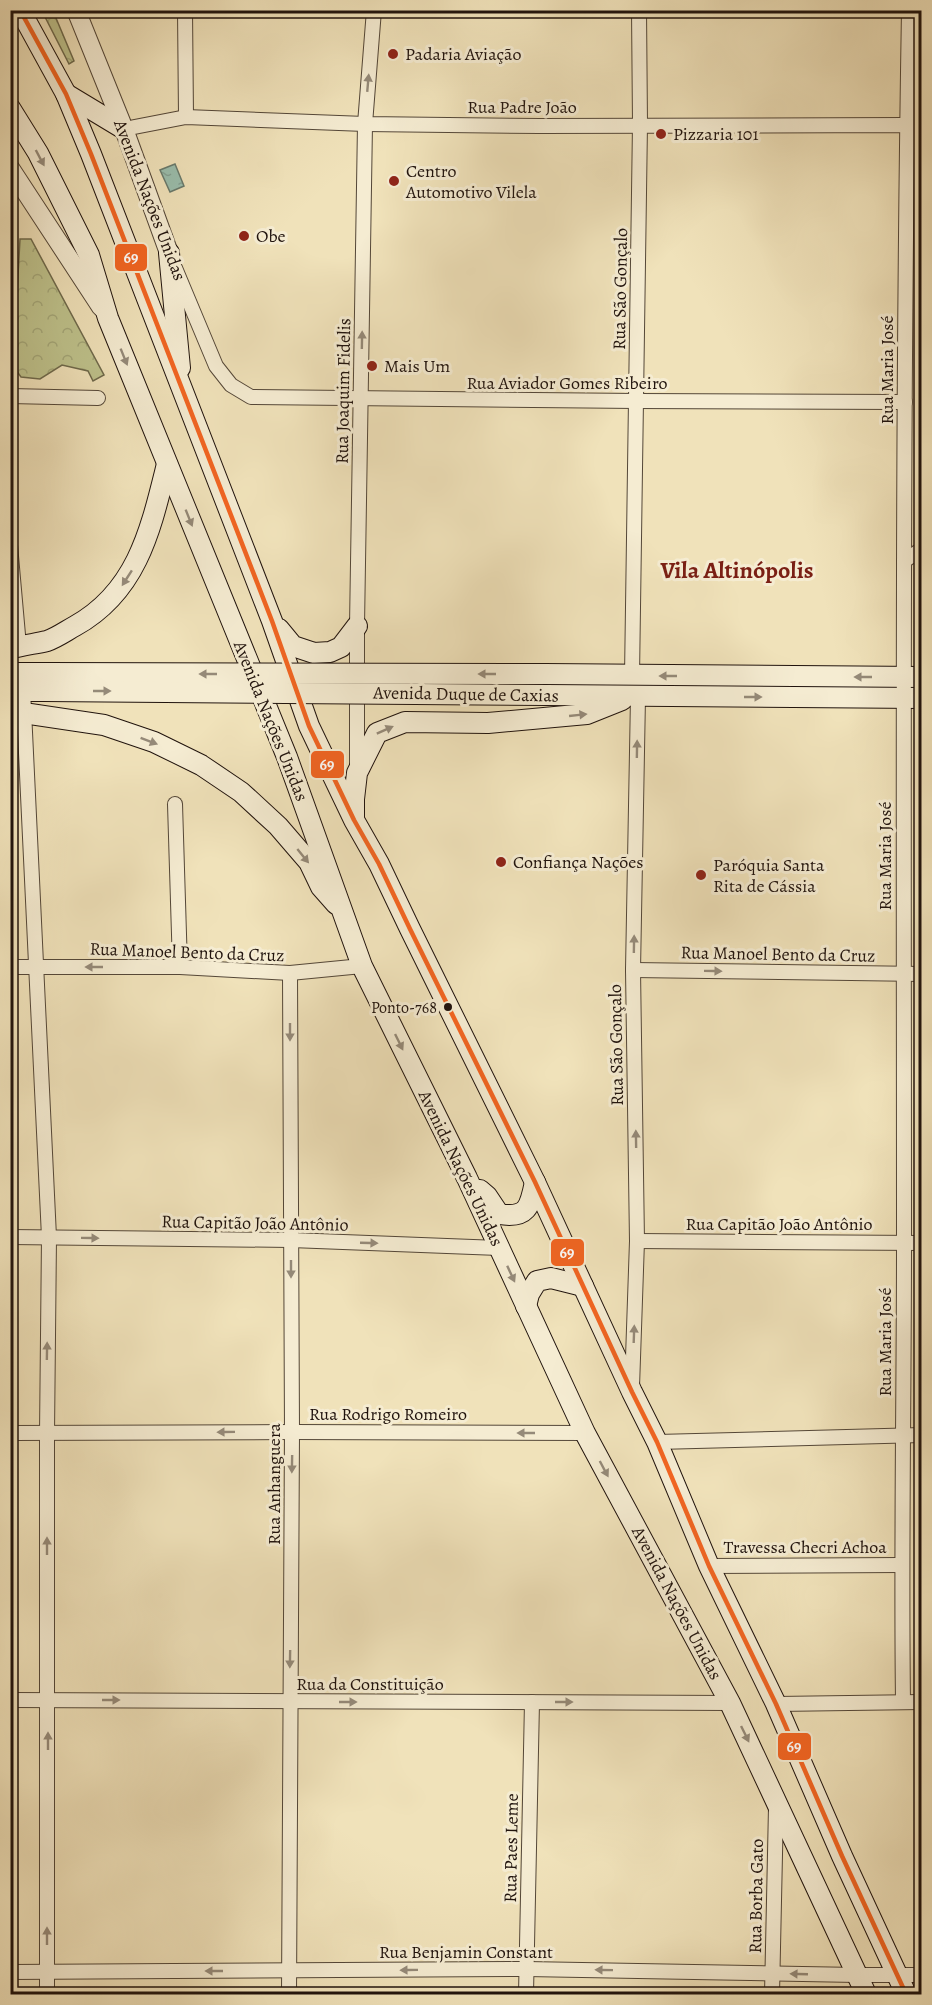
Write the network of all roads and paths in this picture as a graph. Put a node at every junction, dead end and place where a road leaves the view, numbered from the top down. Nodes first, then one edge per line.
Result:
1 (20, 10) edge
2 (76, 10) edge
3 (185, 10) edge
4 (374, 10) edge
5 (639, 10) edge
6 (909, 10) edge
7 (921, 80) edge
8 (908, 89) junction
9 (66, 94) junction
10 (10, 108) edge
11 (186, 117) junction
12 (365, 124) junction
13 (640, 124) junction
14 (906, 125) junction
15 (921, 127) edge
16 (124, 129) junction
17 (10, 168) edge
18 (169, 253) junction
19 (108, 318) junction
20 (231, 385) joint
21 (183, 395) junction
22 (10, 396) edge
23 (98, 398) dead end
24 (361, 399) junction
25 (637, 401) junction
26 (905, 402) junction
27 (167, 464) junction
28 (10, 545) edge
29 (921, 549) edge
30 (904, 561) junction
31 (272, 621) junction
32 (357, 626) junction
33 (15, 647) edge
34 (10, 673) edge
35 (632, 676) junction
36 (913, 677) edge
37 (44, 682) junction
38 (17, 690) edge
39 (633, 696) junction
40 (913, 698) edge
41 (17, 712) edge
42 (357, 773) junction
43 (175, 804) dead end
44 (354, 820) junction
45 (343, 911) junction
46 (362, 966) junction
47 (10, 967) edge
48 (38, 967) junction
49 (180, 967) junction
50 (633, 970) junction
51 (290, 974) junction
52 (903, 974) junction
53 (921, 974) edge
54 (467, 1178) junction
55 (535, 1182) junction
56 (10, 1237) edge
57 (49, 1237) junction
58 (291, 1240) junction
59 (637, 1241) junction
60 (904, 1243) junction
61 (921, 1243) edge
62 (499, 1248) junction
63 (583, 1286) junction
64 (526, 1306) junction
65 (632, 1392) junction
66 (292, 1432) junction
67 (10, 1433) edge
68 (585, 1433) junction
69 (46, 1434) junction
70 (903, 1435) junction
71 (921, 1435) edge
72 (657, 1442) junction
73 (901, 1565) junction
74 (709, 1566) junction
75 (10, 1700) edge
76 (48, 1700) junction
77 (290, 1701) junction
78 (903, 1701) junction
79 (532, 1702) junction
80 (921, 1702) edge
81 (730, 1703) junction
82 (776, 1704) junction
83 (776, 1799) junction
84 (526, 1968) junction
85 (289, 1971) junction
86 (10, 1972) edge
87 (47, 1972) junction
88 (772, 1973) junction
89 (897, 1975) junction
90 (921, 1975) edge
91 (857, 1976) junction
92 (47, 1995) edge
93 (289, 1995) edge
94 (526, 1995) edge
95 (772, 1995) edge
96 (866, 1995) edge
97 (906, 1995) edge

1 - 9 main road, Avenida Nações Unidas
2 - 16 street, Avenida Nações Unidas
3 - 11 street
12 -> 4 street, Rua Joaquim Fidelis
5 - 13 street, Rua São Gonçalo
6 - 8 street, Rua Maria José
7 - 8 street
8 - 14 street, Rua Maria José
9 - 16 main road
9 - 21 main road, Avenida Nações Unidas
10 -> 19 main road, Avenida Nações Unidas
11 - 12 street, Rua Padre João
11 - 16 street, Rua Padre João
12 - 13 street, Rua Padre João
24 -> 12 street, Rua Joaquim Fidelis
13 - 14 street, Rua Padre João
13 - 25 street, Rua São Gonçalo
14 - 15 street, Rua Padre João
14 - 26 street, Rua Maria José
16 - 18 street, Avenida Nações Unidas
17 - 19 street, Avenida Nações Unidas
18 - 20 street, Avenida Nações Unidas
18 - 21 main road
19 -> 27 main road, Avenida Nações Unidas
20 - 24 street, Rua Aviador Gomes Ribeiro
21 - 31 main road, Avenida Nações Unidas
22 - 23 street
24 - 25 street, Rua Aviador Gomes Ribeiro
24 - 32 street, Rua Joaquim Fidelis
25 - 26 street, Rua Aviador Gomes Ribeiro
25 - 35 street, Rua São Gonçalo
26 - 30 street, Rua Maria José
27 -> 33 main road
27 -> 45 main road, Avenida Nações Unidas
28 - 33 street
29 - 30 street
30 - 36 street, Rua Maria José
31 - 32 main road
31 - 44 main road, Avenida Nações Unidas
32 - 42 street, Rua Joaquim Fidelis
34 - 37 main road, Avenida Duque de Caxias
36 -> 35 main road, Avenida Duque de Caxias
35 -> 37 main road, Avenida Duque de Caxias, bridge
36 - 40 street, Rua Maria José
37 - 38 main road, Avenida Duque de Caxias
37 -> 39 main road, Avenida Duque de Caxias, bridge
38 - 41 street
39 -> 40 main road, Avenida Duque de Caxias
42 -> 39 main road
50 -> 39 street, Rua São Gonçalo
40 - 52 street, Rua Maria José
41 -> 45 main road
41 - 48 street
42 - 44 main road
43 - 49 street
44 - 55 main road, Avenida Nações Unidas
45 - 46 main road, Avenida Nações Unidas
46 - 51 street, Rua Manoel Bento da Cruz
46 -> 54 main road, Avenida Nações Unidas
47 - 48 street, Rua Manoel Bento da Cruz
49 -> 48 street, Rua Manoel Bento da Cruz
48 - 57 street
49 - 51 street, Rua Manoel Bento da Cruz
50 -> 52 street, Rua Manoel Bento da Cruz
59 -> 50 street, Rua São Gonçalo
51 -> 58 street, Rua Anhanguera
52 - 53 street, Rua Manoel Bento da Cruz
52 - 60 street, Rua Maria José
54 - 55 main road
54 - 62 main road, Avenida Nações Unidas
55 - 63 main road, Avenida Nações Unidas
56 - 57 street, Rua Capitão João Antônio
57 -> 58 street, Rua Capitão João Antônio
69 -> 57 street
58 -> 62 street, Rua Capitão João Antônio
58 -> 66 street, Rua Anhanguera
59 - 60 street, Rua Capitão João Antônio
65 -> 59 street, Rua São Gonçalo
60 - 61 street, Rua Capitão João Antônio
60 - 70 street, Rua Maria José
62 -> 64 main road, Avenida Nações Unidas
63 - 64 main road
63 - 65 main road, Avenida Nações Unidas
64 - 68 main road, Avenida Nações Unidas
65 - 72 main road, Avenida Nações Unidas
68 -> 66 street, Rua Rodrigo Romeiro
66 -> 69 street, Rua Rodrigo Romeiro
66 -> 77 street, Rua Anhanguera
67 - 69 street, Rua Rodrigo Romeiro
68 -> 81 main road, Avenida Nações Unidas
76 -> 69 street
70 - 71 street
70 - 72 street
70 - 73 street, Rua Maria José
72 - 74 main road, Avenida Nações Unidas
73 - 74 street, Travessa Checri Achoa
73 - 78 street, Rua Maria José
74 - 82 main road, Avenida Nações Unidas
75 - 76 street, Rua da Constituição
76 -> 77 street, Rua da Constituição
87 -> 76 street
77 -> 79 street, Rua da Constituição
77 - 85 street, Rua Anhanguera
78 - 80 street
78 - 82 street
79 -> 81 street, Rua da Constituição
79 - 84 street, Rua Paes Leme
81 -> 83 main road, Avenida Nações Unidas
82 - 89 main road, Avenida Nações Unidas
83 - 88 street, Rua Borba Gato
83 - 91 main road, Avenida Nações Unidas
84 -> 85 street, Rua Benjamin Constant
88 -> 84 street, Rua Benjamin Constant
84 - 94 street, Rua Paes Leme
85 -> 87 street, Rua Benjamin Constant
85 - 93 street, Rua Anhanguera
86 - 87 street, Rua Benjamin Constant
87 - 92 street
91 -> 88 street, Rua Benjamin Constant
88 - 95 street, Rua Borba Gato
89 - 90 street, Rua Benjamin Constant
89 - 91 street, Rua Benjamin Constant
89 - 97 main road, Avenida Nações Unidas
91 - 96 main road, Avenida Nações Unidas

